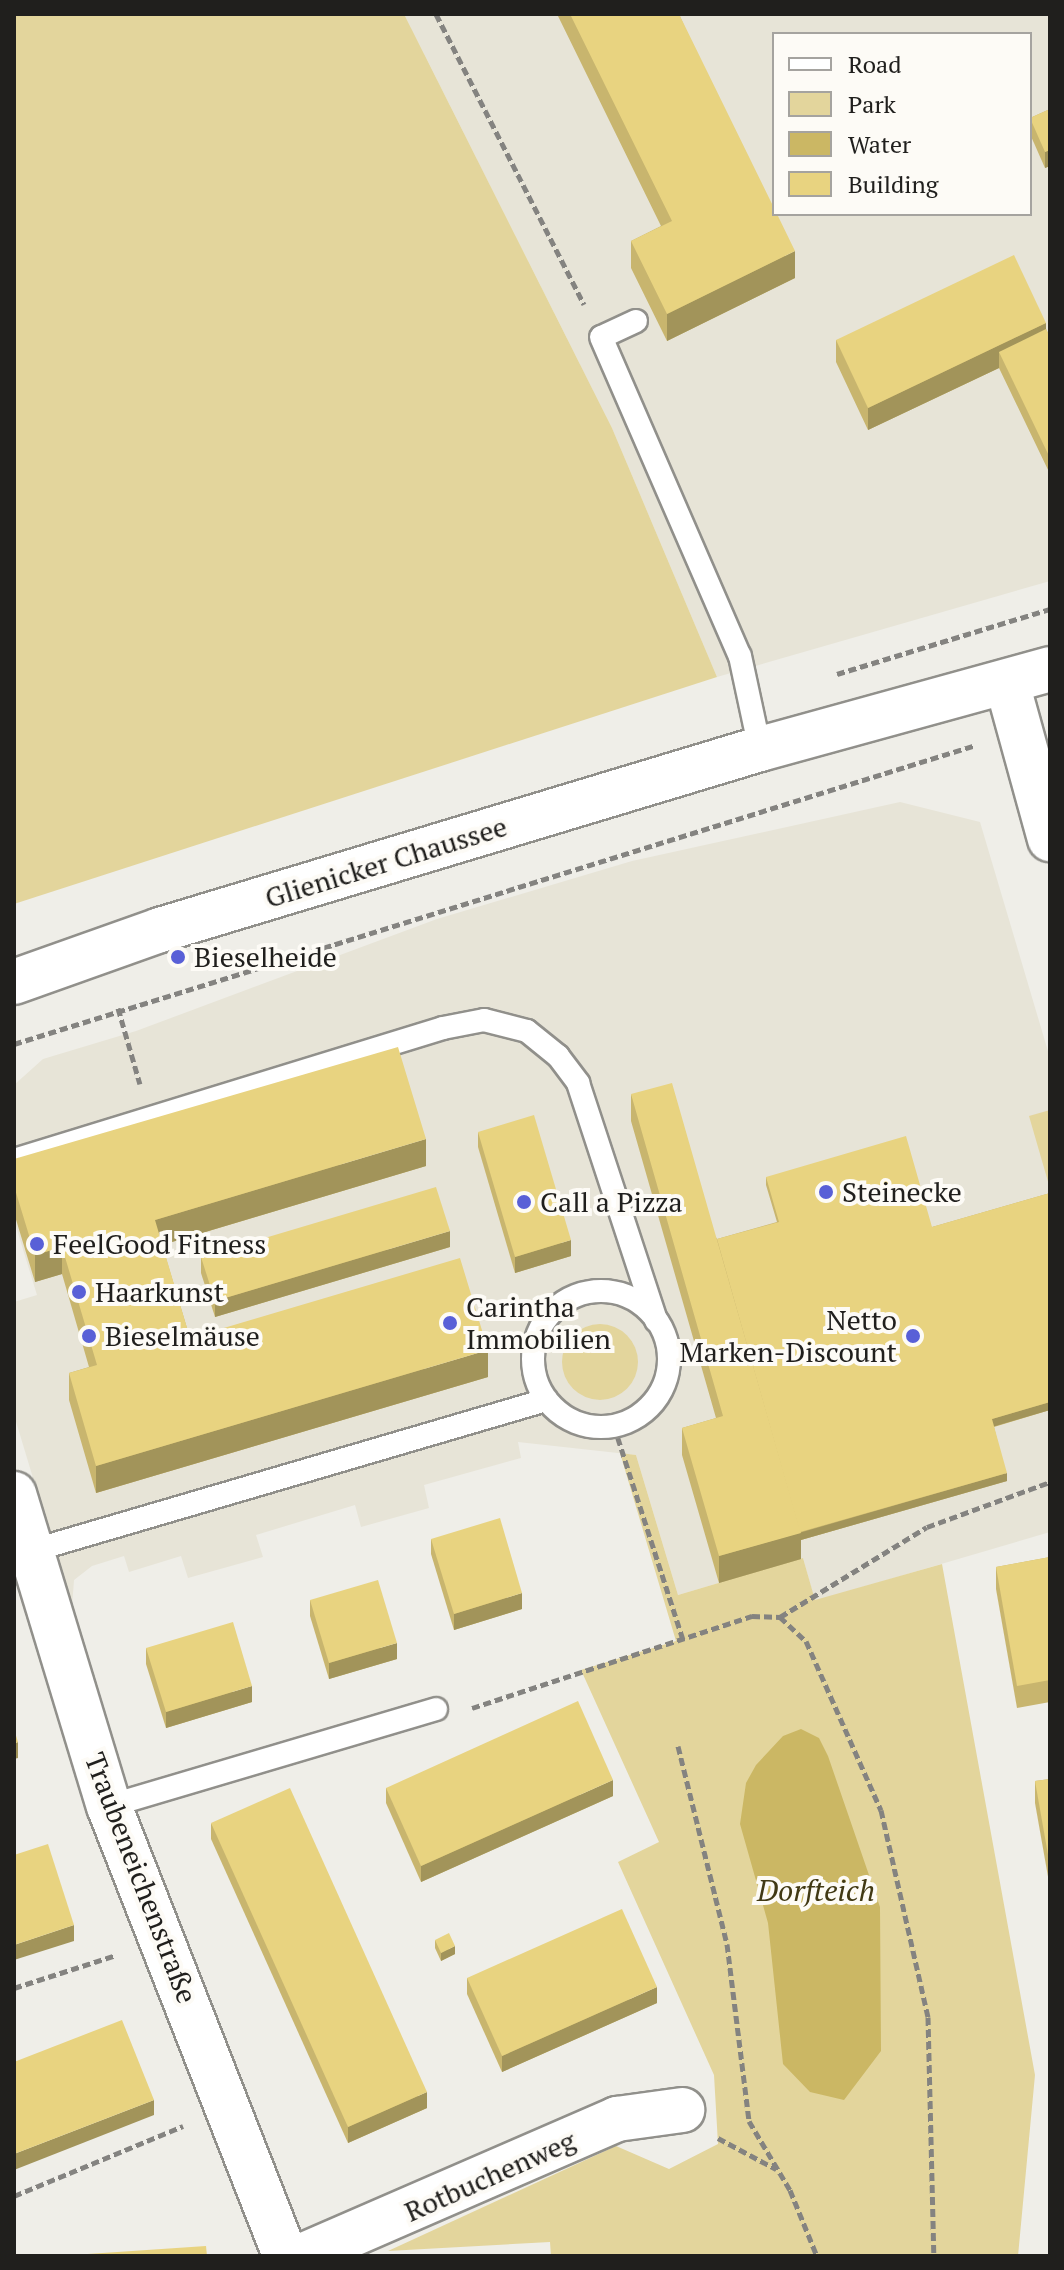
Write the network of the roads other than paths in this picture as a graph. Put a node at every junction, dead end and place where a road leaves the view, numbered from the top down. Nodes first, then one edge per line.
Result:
1 (636, 321) dead end
2 (1050, 669) edge
3 (1007, 683) junction
4 (760, 749) junction
5 (1050, 839) edge
6 (14, 982) edge
7 (14, 1160) edge
8 (656, 1320) junction
9 (546, 1400) junction
10 (14, 1494) edge
11 (24, 1543) edge
12 (436, 1709) road end
13 (109, 1806) junction
14 (682, 2110) road end
15 (285, 2256) edge
16 (302, 2256) edge

1 - 4 lane
2 - 3 street, Glienicker Chaussee
3 - 4 street, Glienicker Chaussee
3 - 5 street
4 - 6 street, Glienicker Chaussee
7 - 8 lane
8 - 9 lane
8 - 9 lane
9 - 11 lane
10 - 11 street, Traubeneichenstraße
11 - 13 street, Traubeneichenstraße
12 - 13 lane
13 - 15 street, Traubeneichenstraße
14 - 16 street, Rotbuchenweg

